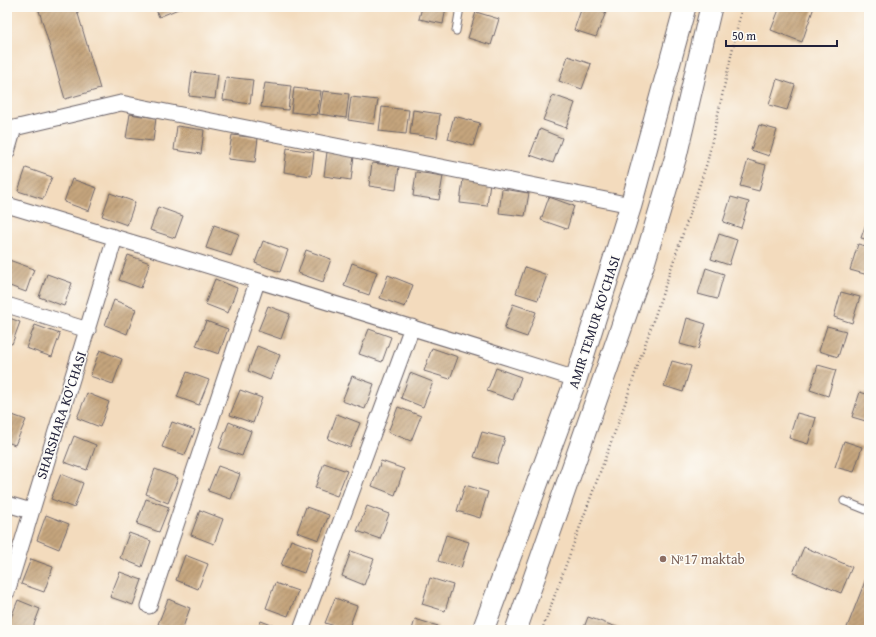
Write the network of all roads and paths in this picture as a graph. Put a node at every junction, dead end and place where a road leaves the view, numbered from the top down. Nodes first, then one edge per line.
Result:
1 (460, 7) edge
2 (685, 7) edge
3 (711, 7) edge
4 (742, 7) edge
5 (456, 31) dead end
6 (11, 124) edge
7 (7, 152) edge
8 (7, 205) edge
9 (631, 205) junction
10 (115, 238) junction
11 (257, 282) junction
12 (7, 305) edge
13 (412, 327) junction
14 (88, 330) junction
15 (576, 379) junction
16 (844, 502) dead end
17 (7, 504) edge
18 (30, 511) junction
19 (869, 511) edge
20 (7, 592) edge
21 (149, 606) dead end
22 (301, 630) edge
23 (483, 630) edge
24 (516, 630) edge
25 (542, 630) edge

1 - 5 lane
2 - 9 main road, AMIR TEMUR KO'CHASI
3 - 24 main road, AMIR TEMUR KO'CHASI
4 - 25 path
6 - 7 street
6 - 9 street
8 - 10 street
9 - 15 main road, AMIR TEMUR KO'CHASI
10 - 11 street
10 - 14 street, SHARSHARA KO'CHASI
11 - 13 street
11 - 21 street
12 - 14 street
13 - 15 street
13 - 22 street
14 - 18 street, SHARSHARA KO'CHASI
15 - 23 main road, AMIR TEMUR KO'CHASI
16 - 19 lane
17 - 18 street
18 - 20 street, SHARSHARA KO'CHASI

